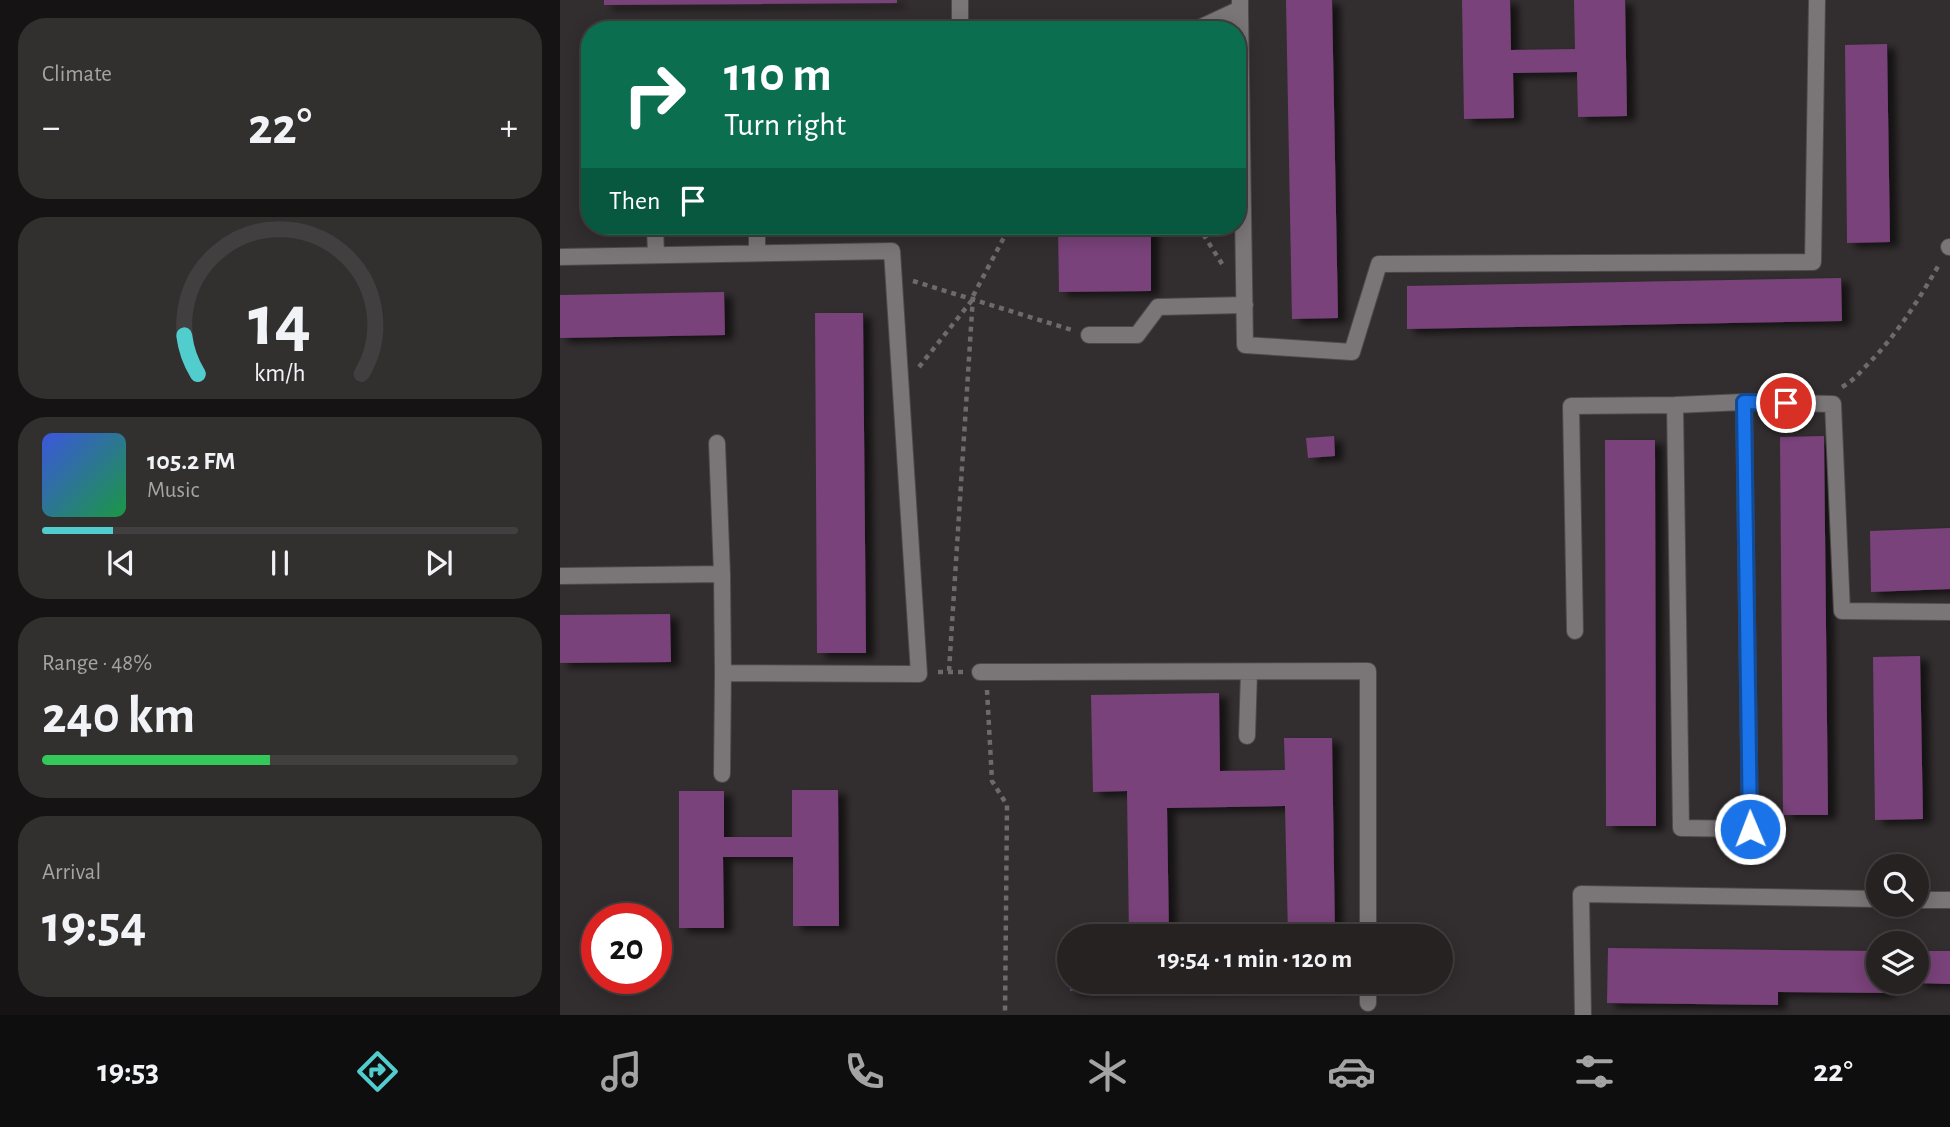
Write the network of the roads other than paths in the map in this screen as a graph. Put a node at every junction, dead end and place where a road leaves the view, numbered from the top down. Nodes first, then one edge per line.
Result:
1 (960, 0) edge
2 (1817, 0) edge
3 (1240, 4) edge
4 (960, 21) edge
5 (1211, 21) edge
6 (655, 235) edge
7 (757, 235) edge
8 (1244, 235) edge
9 (757, 252) junction
10 (656, 254) junction
11 (560, 257) edge
12 (1245, 305) junction
13 (1089, 335) road end
14 (1744, 402) junction
15 (1675, 405) junction
16 (717, 443) dead end
17 (722, 574) junction
18 (560, 576) edge
19 (1950, 612) edge
20 (1576, 631) dead end
21 (980, 672) road end
22 (1249, 672) junction
23 (723, 673) junction
24 (1247, 736) dead end
25 (722, 774) dead end
26 (1866, 899) edge
27 (1929, 900) edge
28 (1950, 900) edge
29 (1368, 924) edge
30 (1368, 994) edge
31 (1368, 1003) dead end
32 (1583, 1015) edge

1 - 4 lane
2 - 12 lane
3 - 5 lane
6 - 10 lane
7 - 9 lane
8 - 12 lane
9 - 10 lane
9 - 23 lane
10 - 11 lane
12 - 13 lane
14 - 15 lane
14 - 15 lane
14 - 19 lane
15 - 20 lane
16 - 17 lane
17 - 18 lane
17 - 23 lane
21 - 22 lane
22 - 24 lane
22 - 29 lane
23 - 25 lane
26 - 32 lane
27 - 28 lane
30 - 31 lane

